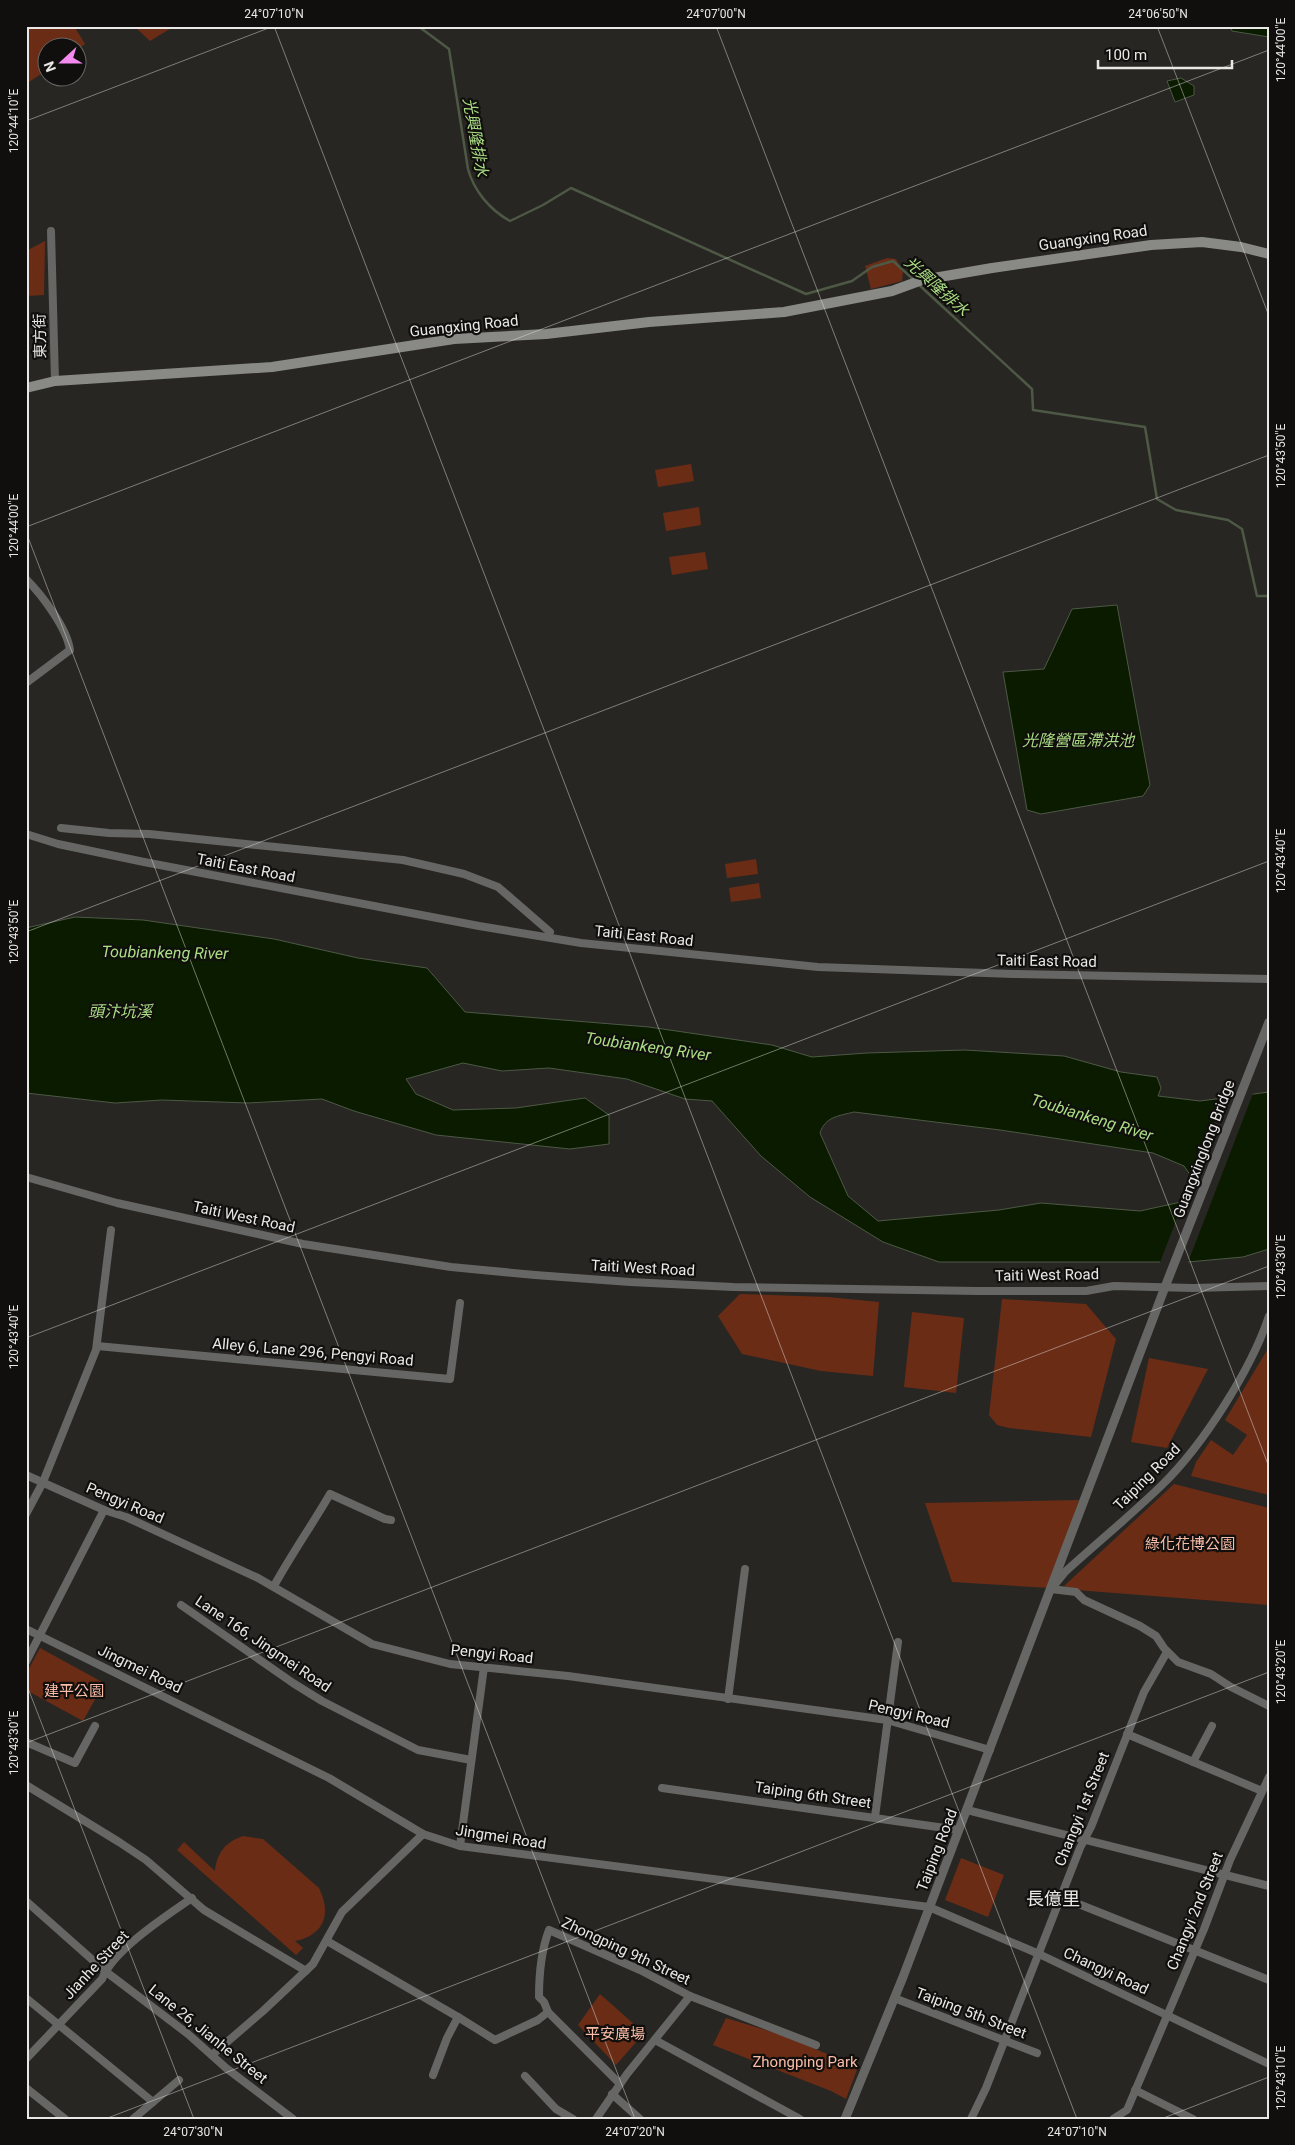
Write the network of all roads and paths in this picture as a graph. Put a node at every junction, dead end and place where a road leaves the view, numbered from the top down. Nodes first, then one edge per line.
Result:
1 (51, 231) dead end
2 (1269, 254) edge
3 (55, 380) junction
4 (26, 388) edge
5 (26, 579) edge
6 (26, 683) edge
7 (61, 828) dead end
8 (26, 834) edge
9 (550, 932) dead end
10 (1269, 979) edge
11 (1269, 1022) edge
12 (26, 1176) edge
13 (111, 1230) dead end
14 (1269, 1286) edge
15 (1165, 1287) junction
16 (460, 1303) dead end
17 (1269, 1316) edge
18 (97, 1346) junction
19 (26, 1475) edge
20 (43, 1482) junction
21 (104, 1510) junction
22 (26, 1514) edge
23 (391, 1520) dead end
24 (745, 1569) dead end
25 (274, 1586) junction
26 (1051, 1589) junction
27 (181, 1605) dead end
28 (26, 1629) edge
29 (38, 1635) junction
30 (898, 1642) dead end
31 (1167, 1652) junction
32 (26, 1662) edge
33 (484, 1667) junction
34 (728, 1698) junction
35 (1269, 1706) edge
36 (887, 1720) junction
37 (95, 1726) dead end
38 (1212, 1726) dead end
39 (1127, 1734) junction
40 (26, 1742) edge
41 (990, 1750) junction
42 (471, 1760) junction
43 (1193, 1762) junction
44 (1269, 1777) edge
45 (26, 1784) edge
46 (662, 1788) dead end
47 (1262, 1791) junction
48 (967, 1810) junction
49 (875, 1817) junction
50 (959, 1830) junction
51 (423, 1834) junction
52 (1084, 1839) junction
53 (460, 1846) junction
54 (1225, 1874) junction
55 (1269, 1886) edge
56 (1061, 1897) junction
57 (192, 1898) junction
58 (26, 1901) edge
59 (929, 1907) junction
60 (327, 1941) junction
61 (1194, 1950) junction
62 (1039, 1954) junction
63 (105, 1971) junction
64 (306, 1971) junction
65 (1269, 1980) edge
66 (690, 1996) junction
67 (26, 1998) edge
68 (894, 1998) junction
69 (548, 2012) junction
70 (1167, 2015) junction
71 (458, 2017) junction
72 (59, 2025) junction
73 (655, 2040) junction
74 (1006, 2040) junction
75 (816, 2045) dead end
76 (1037, 2053) dead end
77 (212, 2055) junction
78 (26, 2059) edge
79 (1269, 2064) edge
80 (433, 2075) dead end
81 (525, 2076) dead end
82 (179, 2080) dead end
83 (620, 2084) junction
84 (26, 2088) edge
85 (1135, 2090) junction
86 (612, 2094) junction
87 (153, 2102) junction
88 (66, 2119) edge
89 (133, 2119) edge
90 (293, 2119) edge
91 (573, 2119) edge
92 (596, 2119) edge
93 (640, 2119) edge
94 (800, 2119) edge
95 (845, 2119) edge
96 (971, 2119) edge
97 (1113, 2119) edge
98 (1193, 2119) edge

1 - 3 street, 東方街
2 - 3 main road, Guangxing Road
3 - 4 main road, Guangxing Road
5 - 6 street
7 - 9 street
8 - 10 street, Taiti East Road
11 - 15 street, Guangxinglong Bridge
12 - 15 street, Taiti West Road
13 - 18 street
14 - 15 street, Taiti West Road
15 - 26 street, Taiping Road
16 - 18 street, Alley 6, Lane 296, Pengyi Road
17 - 26 street, Taiping Road
18 - 20 street
19 - 20 street, Pengyi Road
20 - 21 street, Pengyi Road
20 - 22 street
21 - 25 street, Pengyi Road
21 - 29 street
23 - 25 street
24 - 34 street
25 - 33 street, Pengyi Road
26 - 31 street
26 - 41 street, Taiping Road
27 - 42 street, Lane 166, Jingmei Road
28 - 29 street, Jingmei Road
29 - 32 street
29 - 51 street, Jingmei Road
30 - 36 street
31 - 35 street
31 - 39 street, Changyi 1st Street
33 - 34 street, Pengyi Road
33 - 42 street
34 - 36 street, Pengyi Road
36 - 41 street, Pengyi Road
36 - 49 street
37 - 40 street
38 - 43 street
39 - 43 street
39 - 52 street, Changyi 1st Street
41 - 48 street, Taiping Road
42 - 53 street
43 - 47 street
44 - 47 street, Changyi 2nd Street
45 - 57 street
46 - 49 street, Taiping 6th Street
47 - 54 street, Changyi 2nd Street
48 - 50 street, Taiping Road
48 - 52 street
49 - 50 street, Taiping 6th Street
50 - 59 street, Taiping Road
51 - 53 street, Jingmei Road
51 - 60 street
52 - 54 street
52 - 56 street, Changyi 1st Street
53 - 59 street, Jingmei Road
54 - 55 street
54 - 61 street, Changyi 2nd Street
56 - 61 street
56 - 62 street, Changyi 1st Street
57 - 63 street, Jianhe Street
57 - 64 street
58 - 63 street, Lane 26, Jianhe Street
59 - 62 street, Changyi Road
59 - 68 street, Taiping Road
60 - 64 street
60 - 71 street
61 - 65 street
61 - 70 street, Changyi 2nd Street
62 - 70 street, Changyi Road
62 - 74 street, Changyi 1st Street
63 - 72 street, Jianhe Street
63 - 77 street, Lane 26, Jianhe Street
64 - 77 street
66 - 69 street, Zhongping 9th Street
66 - 73 street, Zhongping 9th Street
66 - 75 street, Zhongping 9th Street
67 - 72 street
68 - 74 street, Taiping 5th Street
68 - 95 street, Taiping Road
69 - 71 street
69 - 83 street
70 - 79 street, Changyi Road
70 - 85 street, Changyi 2nd Street
71 - 80 street
72 - 78 street, Jianhe Street
72 - 87 street
73 - 83 street, Zhongping 9th Street
73 - 94 street
74 - 76 street, Taiping 5th Street
74 - 96 street, Changyi 1st Street
77 - 90 street, Lane 26, Jianhe Street
81 - 91 street
82 - 87 street
83 - 86 street, Zhongping 9th Street
84 - 88 street
85 - 97 street, Changyi 2nd Street
85 - 98 street
86 - 92 street, Zhongping 9th Street
86 - 93 street
87 - 89 street

